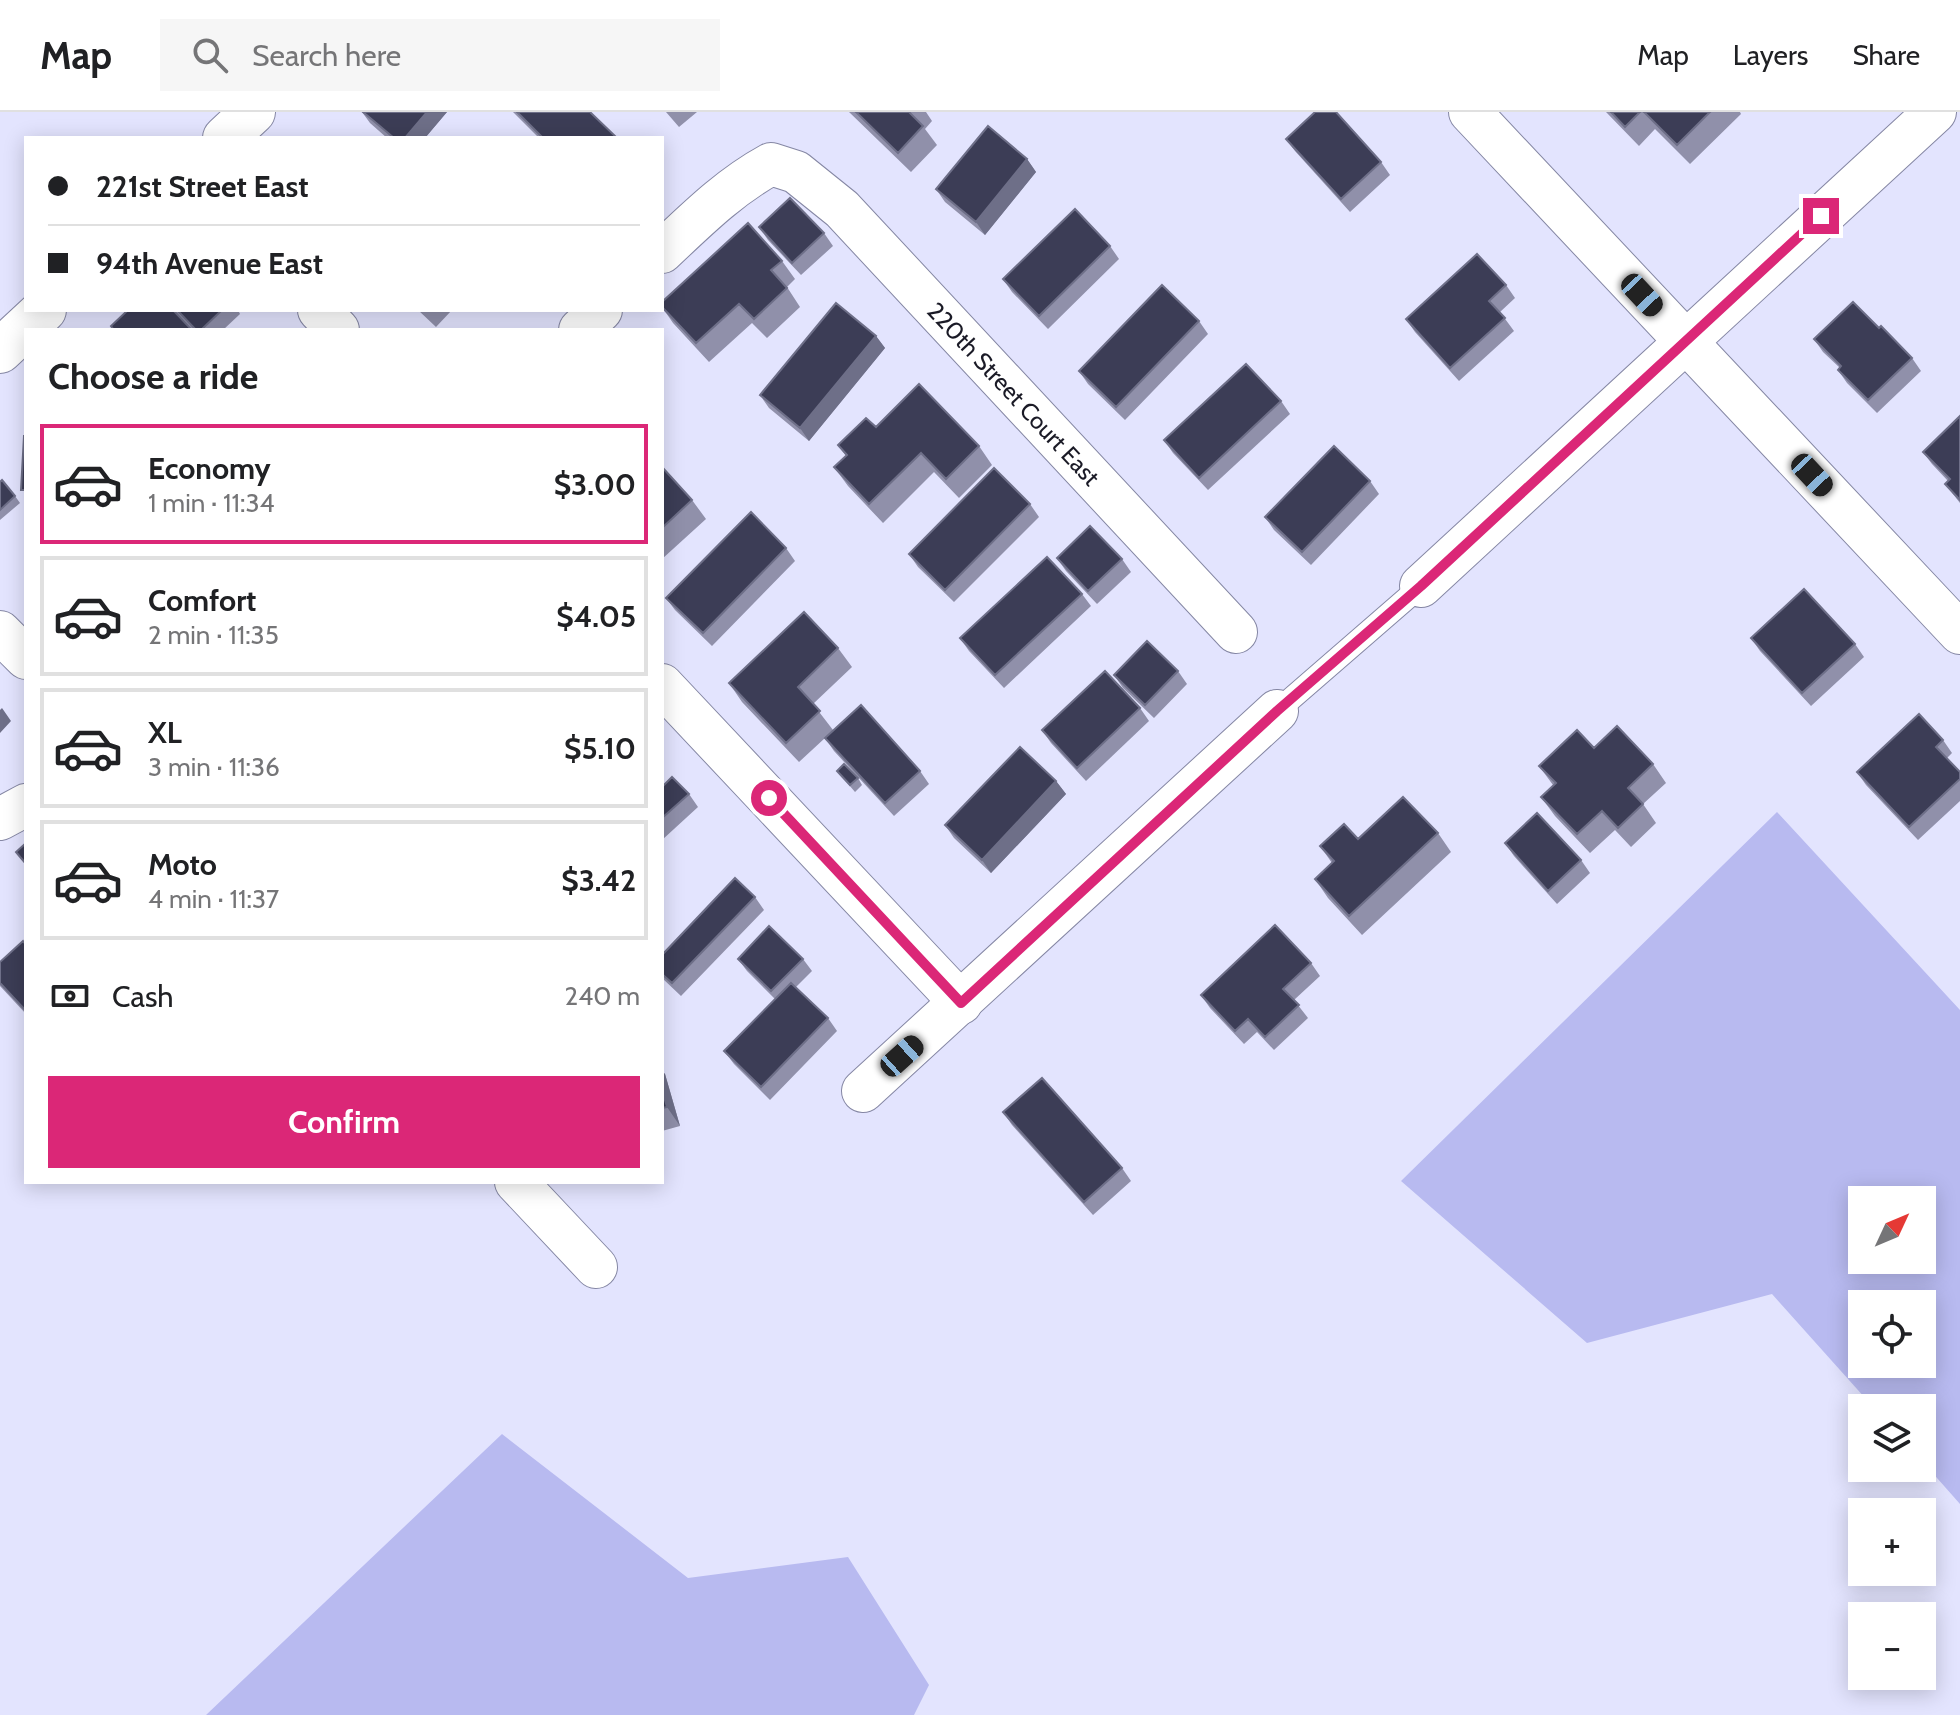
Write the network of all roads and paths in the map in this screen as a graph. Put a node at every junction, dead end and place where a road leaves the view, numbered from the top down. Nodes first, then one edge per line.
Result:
1 (253, 112) edge
2 (1470, 112) edge
3 (1935, 112) edge
4 (227, 136) edge
5 (664, 250) edge
6 (42, 312) edge
7 (321, 312) edge
8 (599, 312) edge
9 (25, 328) edge
10 (336, 328) edge
11 (582, 328) edge
12 (24, 329) edge
13 (1685, 341) junction
14 (0, 351) edge
15 (1421, 586) joint
16 (0, 632) edge
17 (1236, 632) dead end
18 (1960, 633) edge
19 (24, 656) edge
20 (664, 687) edge
21 (1277, 711) joint
22 (24, 806) edge
23 (0, 819) edge
24 (961, 1003) junction
25 (863, 1091) dead end
26 (518, 1184) edge
27 (596, 1267) dead end

1 - 4 street
2 - 13 street
3 - 13 street
5 - 17 street, 220th Street Court East
6 - 9 street
7 - 10 street
8 - 11 street
12 - 14 street
13 - 15 street
13 - 18 street
15 - 21 lane
16 - 19 street
20 - 24 street
21 - 24 street
22 - 23 street
24 - 25 street
26 - 27 street

